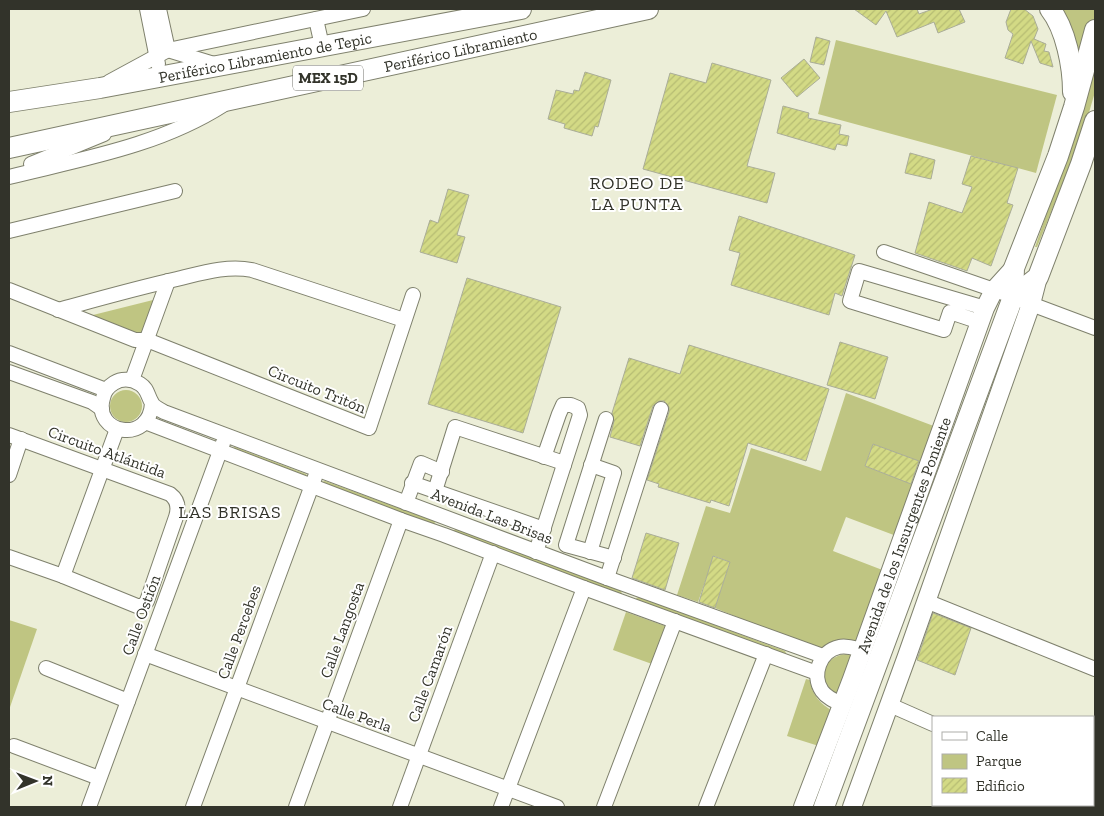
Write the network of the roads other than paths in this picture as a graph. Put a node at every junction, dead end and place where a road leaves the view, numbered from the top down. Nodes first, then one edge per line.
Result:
1 (147, 9) edge
2 (159, 9) edge
3 (363, 9) edge
4 (521, 9) edge
5 (626, 9) edge
6 (648, 9) edge
7 (1050, 9) edge
8 (316, 19) junction
9 (1095, 30) edge
10 (531, 35) junction
11 (322, 46) junction
12 (162, 53) junction
13 (218, 65) junction
14 (160, 76) junction
15 (100, 88) junction
16 (232, 99) junction
17 (9, 102) edge
18 (1074, 107) junction
19 (1095, 121) edge
20 (124, 123) junction
21 (9, 148) edge
22 (9, 171) edge
23 (9, 177) edge
24 (175, 191) dead end
25 (9, 231) edge
26 (884, 252) dead end
27 (1014, 268) junction
28 (1038, 277) junction
29 (168, 281) junction
30 (9, 290) edge
31 (994, 290) junction
32 (412, 295) dead end
33 (1012, 297) junction
34 (1031, 304) junction
35 (58, 310) junction
36 (982, 315) junction
37 (404, 320) junction
38 (1095, 328) edge
39 (147, 340) junction
40 (9, 353) edge
41 (9, 372) edge
42 (132, 380) junction
43 (106, 390) junction
44 (152, 403) junction
45 (102, 409) junction
46 (661, 409) dead end
47 (606, 419) dead end
48 (145, 422) junction
49 (117, 428) junction
50 (226, 435) junction
51 (15, 437) edge
52 (220, 450) junction
53 (544, 457) junction
54 (561, 463) junction
55 (591, 466) junction
56 (102, 469) junction
57 (318, 470) junction
58 (437, 470) junction
59 (9, 475) edge
60 (312, 486) junction
61 (424, 487) junction
62 (412, 505) junction
63 (450, 519) junction
64 (401, 520) junction
65 (540, 528) junction
66 (444, 535) junction
67 (532, 550) junction
68 (590, 552) junction
69 (493, 553) junction
70 (9, 557) edge
71 (614, 558) junction
72 (63, 576) junction
73 (607, 578) junction
74 (584, 588) junction
75 (926, 601) junction
76 (675, 621) junction
77 (797, 647) junction
78 (862, 650) junction
79 (145, 654) junction
80 (766, 654) junction
81 (823, 656) junction
82 (790, 664) junction
83 (46, 668) dead end
84 (1095, 669) edge
85 (817, 673) junction
86 (237, 689) junction
87 (128, 700) junction
88 (842, 704) junction
89 (890, 705) junction
90 (327, 723) junction
91 (932, 724) edge
92 (14, 746) dead end
93 (419, 756) junction
94 (99, 778) junction
95 (508, 788) junction
96 (89, 807) edge
97 (193, 807) edge
98 (296, 807) edge
99 (400, 807) edge
100 (501, 807) edge
101 (556, 807) edge
102 (604, 807) edge
103 (706, 807) edge
104 (803, 807) edge
105 (824, 807) edge
106 (852, 807) edge

1 - 12 street
2 - 12 street
3 - 8 street
4 - 11 highway, Periférico Libramiento de Tepic / MEX 15D
5 - 10 highway
6 - 10 highway, Periférico Libramiento / MEX 15D
7 - 18 highway
8 - 11 street
8 - 12 street
9 - 18 highway, Avenida de los Insurgentes Poniente
10 - 16 highway, Periférico Libramiento / MEX 15D
11 - 13 highway, Periférico Libramiento de Tepic / MEX 15D
12 - 13 street
12 - 14 street
12 - 15 street
13 - 14 highway, Periférico Libramiento de Tepic / MEX 15D
14 - 15 highway, Periférico Libramiento de Tepic / MEX 15D
15 - 17 highway, Periférico Libramiento de Tepic / MEX 15D
16 - 20 highway, Periférico Libramiento / MEX 15D
16 - 23 street
18 - 27 highway, Avenida de los Insurgentes Poniente
19 - 28 highway
20 - 21 highway, Periférico Libramiento / MEX 15D
20 - 22 street
24 - 25 street
26 - 31 street
27 - 31 main road, Avenida de los Insurgentes Poniente
27 - 33 highway, Avenida de los Insurgentes Poniente
28 - 33 highway
28 - 34 main road
29 - 35 street
29 - 37 street
29 - 39 street
30 - 35 street, Circuito Tritón
31 - 33 street
31 - 36 main road, Avenida de los Insurgentes Poniente
32 - 37 street, Circuito Tritón
33 - 34 street
33 - 105 highway, Avenida de los Insurgentes Poniente
34 - 38 street
34 - 75 main road
35 - 39 street, Circuito Tritón
36 - 36 street
36 - 78 main road, Avenida de los Insurgentes Poniente
37 - 39 street, Circuito Tritón
39 - 42 street
40 - 43 street
41 - 45 street
42 - 43 street
42 - 44 street, Avenida Las Brisas
43 - 45 street
44 - 48 street
44 - 50 street, Avenida Las Brisas
45 - 49 street
46 - 71 street
47 - 55 street
48 - 49 street
48 - 52 street
49 - 56 street
50 - 52 street, Calle Ostión
50 - 57 street, Avenida Las Brisas
51 - 56 street, Circuito Atlántida
51 - 59 street
52 - 60 street
52 - 79 street, Calle Ostión
53 - 54 street
53 - 54 street
53 - 58 street
54 - 65 street
55 - 68 street
55 - 68 street
56 - 72 street
56 - 72 street, Circuito Atlántida
57 - 60 street, Calle Percebes
57 - 62 street, Avenida Las Brisas
58 - 61 street
58 - 61 street
60 - 64 street
60 - 86 street, Calle Percebes
61 - 62 street
61 - 65 street
62 - 63 street, Avenida Las Brisas
63 - 66 street
63 - 67 street, Avenida Las Brisas
64 - 66 street
64 - 90 street, Calle Langosta
65 - 67 street
66 - 69 street
67 - 73 street, Avenida Las Brisas
68 - 71 street
69 - 74 street
69 - 93 street, Calle Camarón
70 - 72 street, Circuito Atlántida
71 - 73 street
73 - 77 street, Avenida Las Brisas
74 - 76 street
74 - 95 street
75 - 84 street
75 - 89 main road
76 - 80 street
76 - 102 street
77 - 81 street, Avenida Las Brisas
77 - 82 street
78 - 81 street
78 - 88 main road, Avenida de los Insurgentes Poniente
79 - 86 street, Calle Perla
79 - 87 street, Calle Ostión
80 - 82 street
80 - 103 street
81 - 85 street
82 - 85 street
83 - 87 street
85 - 88 street
86 - 90 street, Calle Perla
86 - 97 street, Calle Percebes
87 - 94 street, Calle Ostión
88 - 104 main road, Avenida de los Insurgentes Poniente
89 - 91 street
89 - 106 main road
90 - 93 street, Calle Perla
90 - 98 street, Calle Langosta
92 - 94 street
93 - 95 street, Calle Perla
93 - 99 street, Calle Camarón
94 - 96 street, Calle Ostión
95 - 100 street
95 - 101 street, Calle Perla

